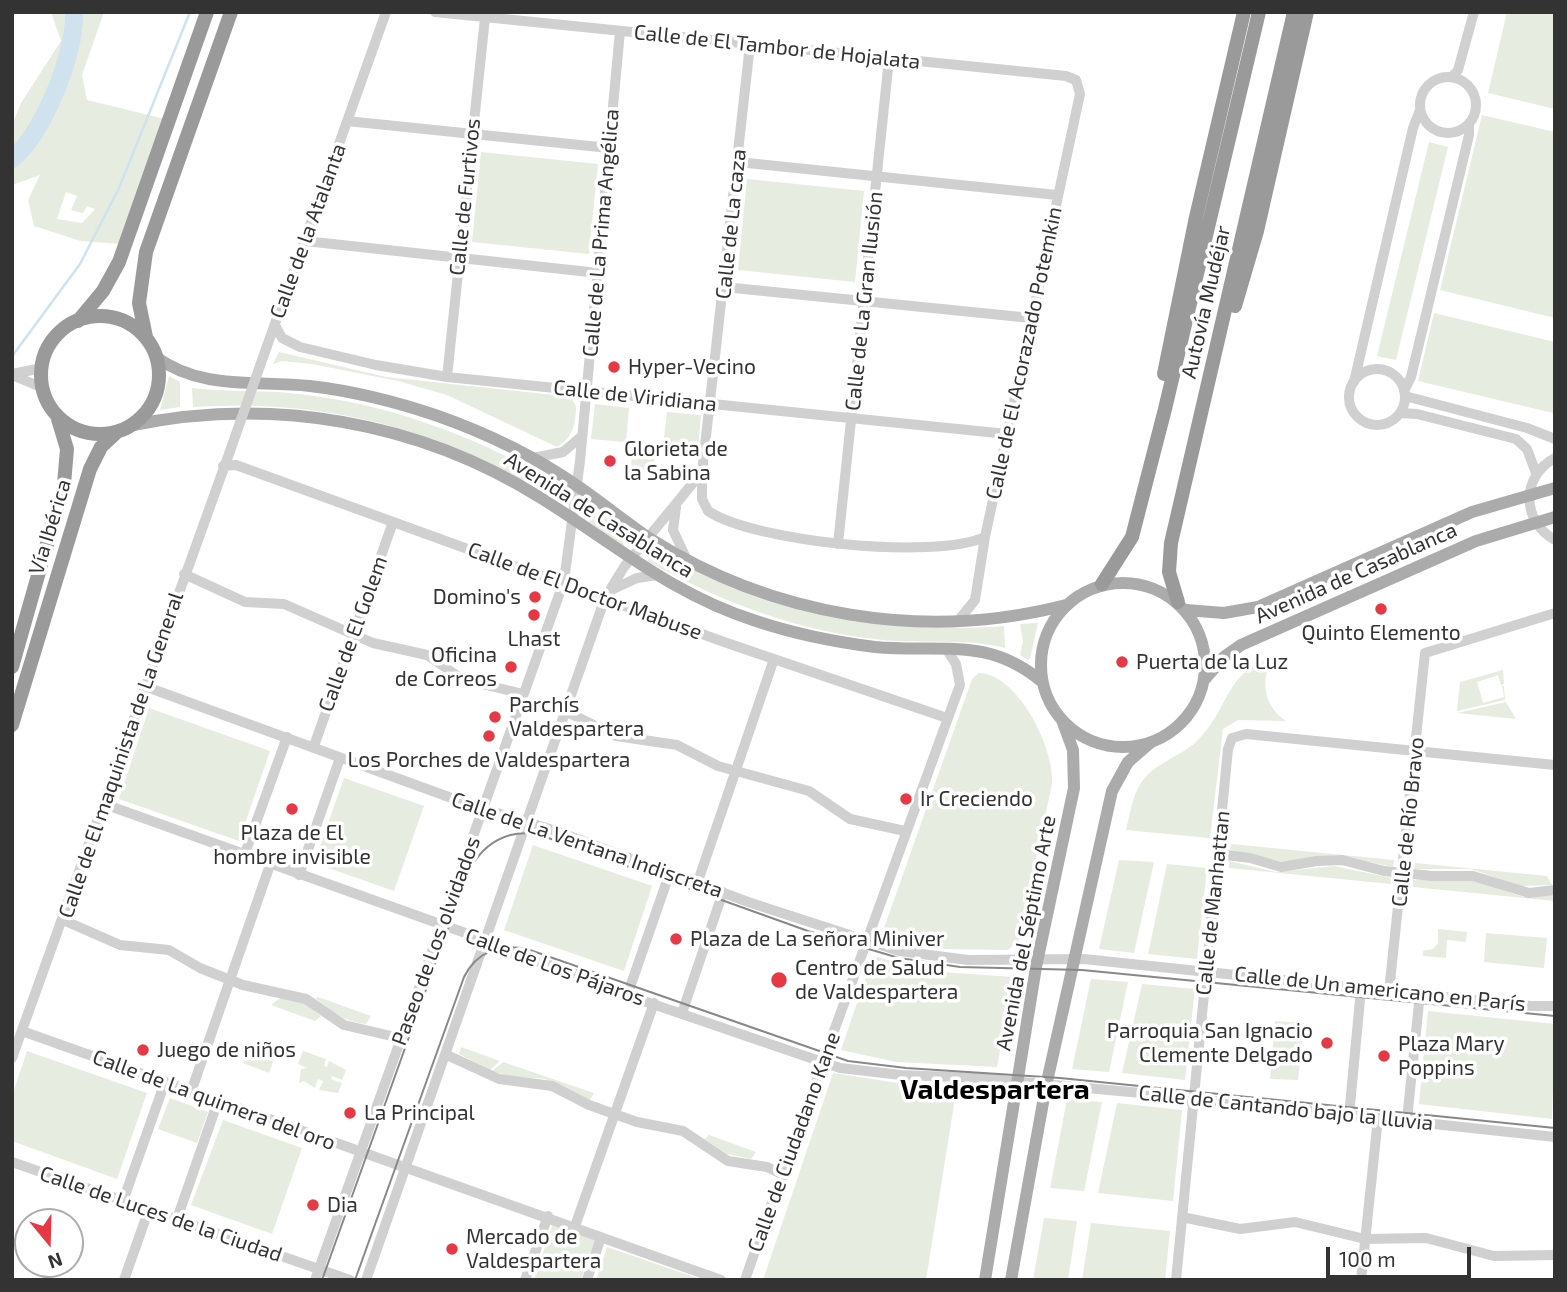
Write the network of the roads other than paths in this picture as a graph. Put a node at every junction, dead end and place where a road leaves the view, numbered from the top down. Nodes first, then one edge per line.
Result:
1 (207, 12) edge
2 (231, 12) edge
3 (386, 12) edge
4 (435, 12) edge
5 (1235, 12) edge
6 (1244, 12) edge
7 (1259, 12) edge
8 (1294, 12) edge
9 (1307, 12) edge
10 (1474, 12) edge
11 (485, 18) junction
12 (620, 31) junction
13 (750, 45) junction
14 (889, 59) junction
15 (1452, 77) junction
16 (1076, 80) joint
17 (1224, 98) junction
18 (1420, 110) junction
19 (347, 121) junction
20 (1469, 123) junction
21 (471, 134) junction
22 (609, 148) junction
23 (738, 162) junction
24 (877, 176) junction
25 (1057, 195) junction
26 (305, 242) junction
27 (458, 259) junction
28 (598, 273) junction
29 (724, 287) junction
30 (865, 302) junction
31 (1031, 318) junction
32 (78, 321) junction
33 (275, 325) junction
34 (146, 337) junction
35 (156, 357) junction
36 (42, 368) junction
37 (12, 375) edge
38 (447, 377) junction
39 (1354, 382) junction
40 (1208, 387) junction
41 (43, 388) junction
42 (586, 391) junction
43 (1405, 394) junction
44 (712, 403) junction
45 (1400, 413) junction
46 (853, 417) junction
47 (58, 418) junction
48 (124, 428) junction
49 (1158, 431) junction
50 (1007, 435) junction
51 (582, 436) junction
52 (1555, 439) edge
53 (230, 451) joint
54 (532, 458) junction
55 (1555, 458) edge
56 (223, 467) junction
57 (702, 472) junction
58 (1536, 472) junction
59 (577, 485) junction
60 (1555, 488) edge
61 (1529, 493) junction
62 (677, 504) junction
63 (1555, 517) edge
64 (573, 519) junction
65 (1536, 521) junction
66 (393, 522) junction
67 (648, 537) junction
68 (985, 537) junction
69 (1555, 540) edge
70 (838, 544) junction
71 (630, 559) junction
72 (689, 561) junction
73 (184, 574) junction
74 (658, 575) junction
75 (564, 581) junction
76 (1102, 584) junction
77 (606, 595) junction
78 (1066, 605) junction
79 (1182, 606) junction
80 (1555, 613) edge
81 (958, 621) junction
82 (353, 635) junction
83 (947, 650) junction
84 (774, 659) junction
85 (12, 667) edge
86 (1204, 680) junction
87 (1041, 681) junction
88 (144, 686) junction
89 (523, 694) junction
90 (565, 710) junction
91 (947, 718) junction
92 (1062, 720) junction
93 (12, 725) edge
94 (287, 737) junction
95 (1150, 743) junction
96 (314, 746) junction
97 (1415, 752) junction
98 (340, 758) junction
99 (1555, 765) edge
100 (736, 771) junction
101 (104, 804) junction
102 (484, 809) junction
103 (526, 823) junction
104 (905, 831) junction
105 (1218, 854) junction
106 (244, 856) junction
107 (270, 865) junction
108 (1403, 873) junction
109 (299, 875) junction
110 (669, 875) junction
111 (697, 884) junction
112 (1555, 890) edge
113 (723, 892) junction
114 (63, 920) junction
115 (440, 925) junction
116 (485, 940) junction
117 (866, 940) junction
118 (1039, 958) junction
119 (1073, 959) junction
120 (1206, 971) junction
121 (230, 980) junction
122 (1361, 989) junction
123 (1389, 991) junction
124 (628, 993) junction
125 (1420, 993) junction
126 (654, 1003) junction
127 (1555, 1006) edge
128 (682, 1013) junction
129 (22, 1031) junction
130 (400, 1038) junction
131 (447, 1055) junction
132 (12, 1058) edge
133 (822, 1063) junction
134 (165, 1082) junction
135 (1016, 1083) junction
136 (1046, 1086) junction
137 (191, 1092) junction
138 (218, 1101) junction
139 (1193, 1101) junction
140 (614, 1114) junction
141 (1349, 1116) junction
142 (1378, 1118) junction
143 (1407, 1120) junction
144 (1555, 1137) edge
145 (359, 1152) junction
146 (12, 1162) edge
147 (406, 1167) junction
148 (784, 1175) junction
149 (123, 1201) junction
150 (149, 1209) junction
151 (548, 1216) junction
152 (1182, 1217) junction
153 (177, 1219) junction
154 (575, 1226) junction
155 (601, 1237) junction
156 (1365, 1238) junction
157 (1555, 1255) edge
158 (318, 1268) junction
159 (124, 1280) edge
160 (315, 1280) edge
161 (350, 1280) edge
162 (366, 1280) edge
163 (525, 1280) edge
164 (587, 1280) edge
165 (721, 1280) edge
166 (745, 1280) edge
167 (985, 1280) edge
168 (1011, 1280) edge
169 (1176, 1280) edge
170 (1361, 1280) edge

1 - 32 highway
2 - 34 highway
3 - 19 street, Calle de la Atalanta
4 - 11 street, Calle de El Tambor de Hojalata
5 - 17 highway
6 - 17 highway
7 - 49 highway, Autovía Mudéjar
8 - 40 highway, Autovía Mudéjar
9 - 40 highway
10 - 15 street
11 - 12 street, Calle de El Tambor de Hojalata
11 - 21 street, Calle de Furtivos
12 - 13 street, Calle de El Tambor de Hojalata
12 - 22 street, Calle de La Prima Angélica
13 - 14 street, Calle de El Tambor de Hojalata
13 - 23 street, Calle de La caza
14 - 16 street, Calle de El Tambor de Hojalata
14 - 24 street, Calle de La Gran Ilusión
15 - 18 street
15 - 20 street
16 - 25 street, Calle de El Acorazado Potemkin
17 - 49 highway
18 - 20 street
18 - 39 street
19 - 21 street
19 - 26 street, Calle de la Atalanta
20 - 43 street
21 - 22 street
21 - 27 street, Calle de Furtivos
22 - 28 street, Calle de La Prima Angélica
23 - 24 street
23 - 29 street, Calle de La caza
24 - 25 street
24 - 30 street, Calle de La Gran Ilusión
25 - 31 street, Calle de El Acorazado Potemkin
26 - 27 street
26 - 33 street, Calle de la Atalanta
27 - 28 street
27 - 38 street, Calle de Furtivos
28 - 42 street, Calle de La Prima Angélica
29 - 30 street
29 - 44 street, Calle de La caza
30 - 31 street
30 - 46 street, Calle de La Gran Ilusión
31 - 50 street, Calle de El Acorazado Potemkin
32 - 34 highway
32 - 36 highway
33 - 38 street, Calle de Viridiana
33 - 53 street, Calle de la Atalanta, bridge
34 - 35 highway
35 - 48 highway
35 - 54 main road, Avenida de Casablanca
36 - 37 street
36 - 41 highway
37 - 41 street
38 - 42 street, Calle de Viridiana
39 - 43 street
39 - 45 street
40 - 79 highway, Autovía Mudéjar
41 - 47 highway
42 - 44 street, Calle de Viridiana
42 - 51 street, Calle de La Prima Angélica
43 - 45 street
43 - 52 street
44 - 46 street, Calle de Viridiana
44 - 57 street
45 - 58 street
46 - 50 street, Calle de Viridiana
46 - 70 street, Calle de La Gran Ilusión
47 - 48 highway
47 - 85 highway, Vía Ibérica
48 - 64 main road, Avenida de Casablanca
48 - 93 highway, Vía Ibérica
49 - 76 highway, Autovía Mudéjar
50 - 68 street, Calle de El Acorazado Potemkin
51 - 54 street
51 - 59 street, Calle de La Prima Angélica
53 - 56 street, Calle de El maquinista de La General
54 - 59 main road, Avenida de Casablanca
55 - 58 street
56 - 66 street, Calle de El Doctor Mabuse
56 - 73 street, Calle de El maquinista de La General
57 - 62 street
57 - 70 street
58 - 61 street
59 - 64 street, Calle de La Prima Angélica
59 - 67 main road, Avenida de Casablanca
60 - 61 main road, Avenida de Casablanca
61 - 65 street
61 - 79 main road, Avenida de Casablanca
62 - 67 street
62 - 72 street
63 - 65 main road, Avenida de Casablanca
64 - 71 main road, Avenida de Casablanca
64 - 75 street, Paseo de Los olvidados
65 - 69 street
65 - 86 main road, Avenida de Casablanca
66 - 75 street, Calle de El Doctor Mabuse
66 - 82 street, Calle de El Golem
67 - 71 street, Paseo de Los olvidados
67 - 72 main road, Avenida de Casablanca
68 - 70 street
68 - 81 street, Calle de El Acorazado Potemkin
71 - 74 main road, Avenida de Casablanca
71 - 77 street, Paseo de Los olvidados
72 - 81 main road, Avenida de Casablanca
73 - 82 street
73 - 88 street, Calle de El maquinista de La General
74 - 77 street
74 - 83 main road, Avenida de Casablanca
75 - 77 street, Calle de El Doctor Mabuse
75 - 89 street, Paseo de Los olvidados
76 - 78 main road
76 - 79 main road
77 - 84 street, Calle de El Doctor Mabuse
77 - 90 street, Paseo de Los olvidados
78 - 81 main road, Avenida de Casablanca
78 - 87 main road
79 - 86 main road
80 - 97 street, Calle de Río Bravo
82 - 89 street
82 - 96 street, Calle de El Golem
83 - 87 main road, Avenida de Casablanca
83 - 91 street, Calle de Ciudadano Kane
84 - 91 street, Calle de El Doctor Mabuse
84 - 100 street
86 - 95 main road
87 - 92 main road
88 - 94 street, Calle de La Ventana Indiscreta
88 - 101 street, Calle de El maquinista de La General
89 - 102 street, Paseo de Los olvidados
90 - 100 street
90 - 103 street, Paseo de Los olvidados
91 - 104 street, Calle de Ciudadano Kane
92 - 95 main road
92 - 118 main road, Avenida del Séptimo Arte
94 - 96 street, Calle de La Ventana Indiscreta
94 - 106 street
95 - 119 main road
96 - 98 street, Calle de La Ventana Indiscreta
97 - 99 street
97 - 105 street, Calle de Manhattan
97 - 108 street, Calle de Río Bravo
98 - 102 street, Calle de La Ventana Indiscreta
98 - 109 street
100 - 104 street
100 - 111 street
101 - 106 street, Calle de Los Pájaros
101 - 114 street, Calle de El maquinista de La General
102 - 103 street, Calle de La Ventana Indiscreta
102 - 115 street, Paseo de Los olvidados
103 - 110 street, Calle de La Ventana Indiscreta
103 - 116 street, Paseo de Los olvidados
104 - 117 street, Calle de Ciudadano Kane
105 - 108 street
105 - 120 street, Calle de Manhattan
106 - 107 street, Calle de Los Pájaros
107 - 109 street, Calle de Los Pájaros
107 - 121 street
108 - 112 street
108 - 123 street, Calle de Río Bravo
109 - 115 street, Calle de Los Pájaros
110 - 111 street, Calle de La Ventana Indiscreta
110 - 124 street
111 - 113 street, Calle de La Ventana Indiscreta
113 - 117 street, Calle de La Ventana Indiscreta
113 - 128 street
114 - 121 street
114 - 129 street, Calle de El maquinista de La General
115 - 116 street, Calle de Los Pájaros
115 - 130 street, Paseo de Los olvidados
116 - 124 street, Calle de Los Pájaros
116 - 131 street, Paseo de Los olvidados
117 - 118 street, Calle de La Ventana Indiscreta
117 - 133 street, Calle de Ciudadano Kane
118 - 119 street, Calle de Un americano en París
118 - 135 main road, Avenida del Séptimo Arte
119 - 120 street, Calle de Un americano en París
119 - 136 main road
120 - 122 street, Calle de Un americano en París
120 - 139 street, Calle de Manhattan
121 - 130 street
121 - 137 street
122 - 123 street, Calle de Un americano en París
122 - 141 street
123 - 125 street, Calle de Un americano en París
124 - 126 street, Calle de Los Pájaros
125 - 127 street, Calle de Un americano en París
125 - 143 street
126 - 128 street, Calle de Los Pájaros
126 - 140 street
128 - 133 street, Calle de Los Pájaros
129 - 132 street, Calle de El maquinista de La General
129 - 134 street, Calle de La quimera del oro
130 - 145 street, Paseo de Los olvidados
131 - 140 street
131 - 147 street, Paseo de Los olvidados
133 - 135 street, Calle de Los Pájaros
133 - 148 street, Calle de Ciudadano Kane
134 - 137 street, Calle de La quimera del oro
134 - 149 street
135 - 136 street, Calle de Cantando bajo la lluvia
135 - 167 main road, Avenida del Séptimo Arte
136 - 139 street, Calle de Cantando bajo la lluvia
136 - 168 main road
137 - 138 street, Calle de La quimera del oro
138 - 145 street, Calle de La quimera del oro
138 - 153 street
139 - 141 street, Calle de Cantando bajo la lluvia
139 - 152 street, Calle de Manhattan
140 - 148 street
140 - 154 street
141 - 142 street, Calle de Cantando bajo la lluvia
142 - 143 street, Calle de Cantando bajo la lluvia
142 - 156 street
143 - 144 street, Calle de Cantando bajo la lluvia
145 - 147 street, Calle de La quimera del oro
145 - 158 street, Paseo de Los olvidados
146 - 149 street, Calle de Luces de la Ciudad
147 - 151 street
147 - 162 street, Paseo de Los olvidados
148 - 166 street, Calle de Ciudadano Kane
149 - 150 street, Calle de Luces de la Ciudad
150 - 153 street, Calle de Luces de la Ciudad
150 - 159 street
151 - 154 street
151 - 163 street
152 - 156 street
152 - 169 street, Calle de Manhattan
153 - 158 street, Calle de Luces de la Ciudad
154 - 155 street
155 - 164 street
155 - 165 street
156 - 157 street
156 - 170 street
158 - 160 street, Paseo de Los olvidados
158 - 161 street, Calle de Luces de la Ciudad

